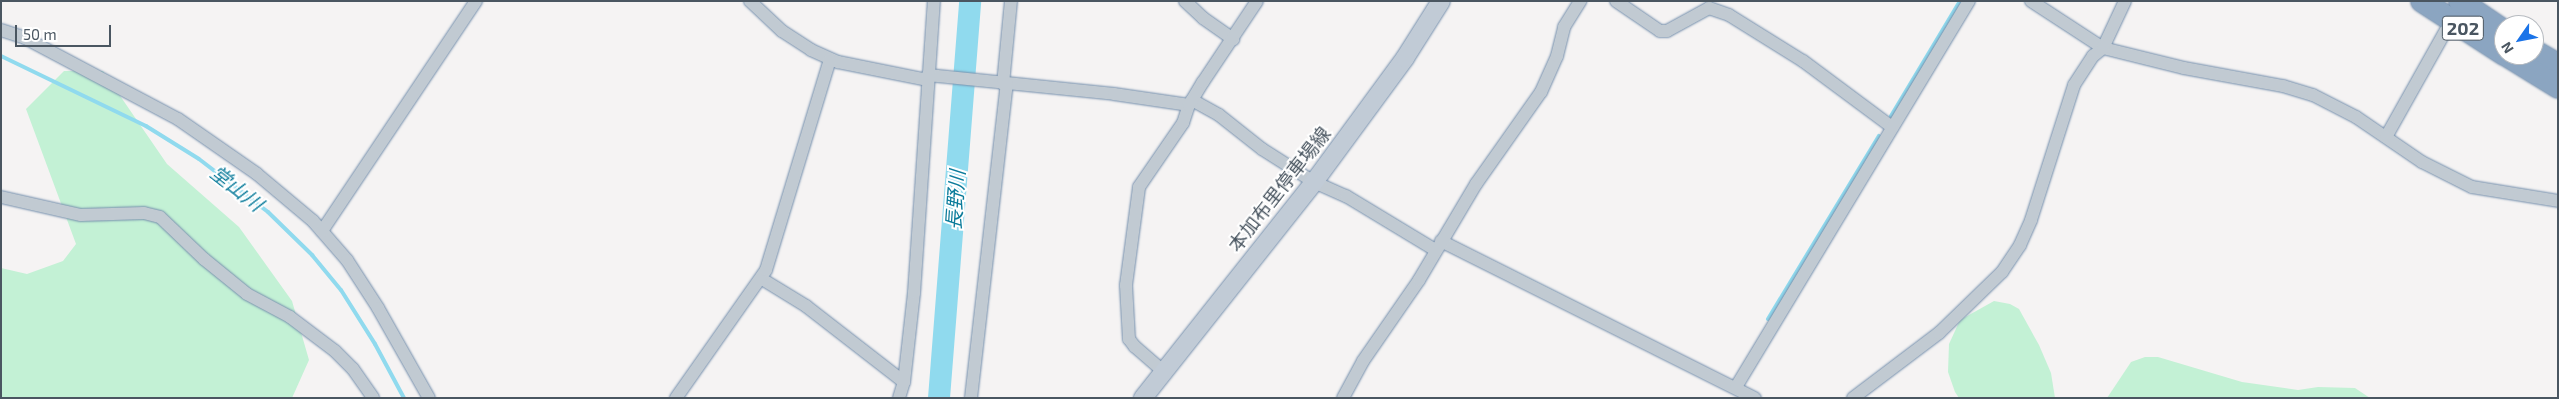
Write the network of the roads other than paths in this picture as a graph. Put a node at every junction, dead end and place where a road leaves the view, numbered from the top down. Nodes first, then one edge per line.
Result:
1 (476, 1) edge
2 (750, 1) edge
3 (934, 1) edge
4 (1011, 1) edge
5 (1185, 1) edge
6 (1257, 1) edge
7 (1442, 1) edge
8 (1580, 1) edge
9 (1616, 1) edge
10 (1969, 1) edge
11 (2031, 1) edge
12 (2125, 1) edge
13 (2422, 1) edge
14 (2460, 7) edge
15 (2494, 26) edge
16 (1, 30) edge
17 (1233, 39) junction
18 (2494, 43) edge
19 (2103, 48) junction
20 (2544, 57) edge
21 (830, 59) junction
22 (2523, 65) edge
23 (2558, 65) edge
24 (929, 77) junction
25 (1002, 84) junction
26 (2558, 86) edge
27 (1191, 103) junction
28 (1892, 127) junction
29 (2386, 137) junction
30 (1314, 182) junction
31 (1, 197) edge
32 (2558, 201) edge
33 (322, 231) junction
34 (1438, 246) junction
35 (762, 279) junction
36 (1163, 371) junction
37 (904, 382) junction
38 (1736, 387) junction
39 (373, 398) edge
40 (429, 398) edge
41 (676, 398) edge
42 (899, 398) edge
43 (971, 398) edge
44 (1143, 398) edge
45 (1343, 398) edge
46 (1755, 398) edge
47 (1853, 398) edge

1 - 33 street
2 - 21 street
3 - 24 street
4 - 25 street
5 - 17 street
6 - 17 street
7 - 30 main road, 本加布里停車場線
8 - 34 street
9 - 28 street
10 - 28 street
11 - 19 street
12 - 19 street
13 - 14 highway, 202
14 - 15 highway, 202
14 - 18 highway, 202
14 - 29 street
16 - 33 street
17 - 27 street
19 - 29 street
19 - 47 street
20 - 23 highway
21 - 24 street
21 - 35 street
22 - 26 highway, 202
24 - 25 street
24 - 37 street
25 - 27 street
25 - 43 street
27 - 30 street
27 - 36 street
28 - 38 street
29 - 32 street
30 - 34 street
30 - 36 main road, 本加布里停車場線
31 - 39 street
33 - 40 street
34 - 38 street
34 - 45 street
35 - 37 street
35 - 41 street
36 - 44 main road, 本加布里停車場線
37 - 42 street
38 - 46 street

